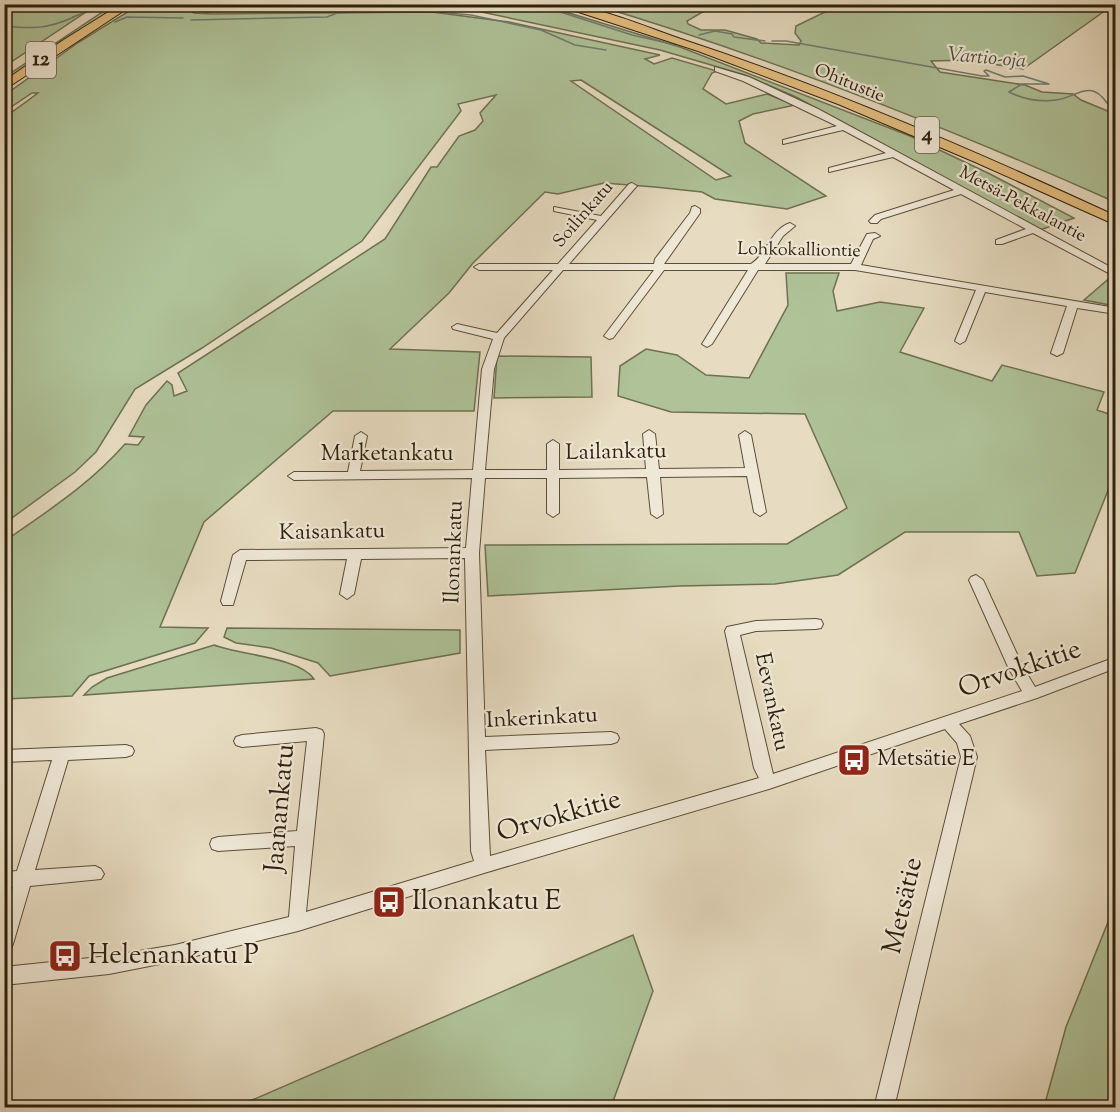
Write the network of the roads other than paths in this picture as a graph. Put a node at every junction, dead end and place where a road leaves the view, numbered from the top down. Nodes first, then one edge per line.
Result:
1 (76, 4) edge
2 (92, 4) edge
3 (103, 4) edge
4 (109, 4) edge
5 (129, 4) edge
6 (134, 4) edge
7 (559, 4) edge
8 (580, 4) edge
9 (81, 5) edge
10 (64, 33) junction
11 (79, 35) junction
12 (718, 69) dead end
13 (4, 72) edge
14 (4, 87) edge
15 (843, 127) junction
16 (786, 142) dead end
17 (893, 154) junction
18 (832, 170) dead end
19 (632, 186) dead end
20 (961, 191) junction
21 (557, 209) dead end
22 (695, 209) dead end
23 (1116, 209) edge
24 (603, 219) junction
25 (874, 221) dead end
26 (1116, 221) edge
27 (790, 226) dead end
28 (1033, 230) junction
29 (875, 236) dead end
30 (999, 242) dead end
31 (561, 266) junction
32 (659, 266) junction
33 (755, 266) junction
34 (479, 267) dead end
35 (855, 267) junction
36 (1116, 274) edge
37 (982, 288) junction
38 (1073, 304) junction
39 (1116, 311) edge
40 (457, 327) dead end
41 (609, 336) dead end
42 (499, 337) junction
43 (960, 341) dead end
44 (707, 344) dead end
45 (1057, 353) dead end
46 (649, 434) dead end
47 (361, 435) dead end
48 (745, 435) dead end
49 (553, 444) dead end
50 (752, 472) junction
51 (653, 473) junction
52 (553, 474) junction
53 (480, 475) junction
54 (294, 476) dead end
55 (353, 476) junction
56 (760, 512) dead end
57 (553, 513) dead end
58 (657, 514) dead end
59 (472, 553) junction
60 (356, 554) junction
61 (976, 580) dead end
62 (347, 594) dead end
63 (228, 601) dead end
64 (816, 624) dead end
65 (1116, 662) edge
66 (1032, 694) junction
67 (948, 722) junction
68 (611, 738) dead end
69 (242, 741) dead end
70 (476, 744) junction
71 (126, 752) dead end
72 (62, 753) junction
73 (4, 756) edge
74 (769, 782) junction
75 (304, 838) junction
76 (218, 844) dead end
77 (484, 865) junction
78 (95, 874) dead end
79 (24, 878) junction
80 (4, 880) edge
81 (298, 923) junction
82 (4, 944) edge
83 (4, 976) edge
84 (884, 1107) edge

1 - 9 street
2 - 9 street
3 - 10 highway
4 - 10 highway, 12
5 - 11 highway, 12
6 - 11 highway
7 - 26 highway, Ohitustie / 4
8 - 23 highway, Ohitustie / 4
10 - 13 highway, 12
11 - 14 highway, 12
12 - 15 street, Metsä-Pekkalantie
15 - 16 street
15 - 17 street, Metsä-Pekkalantie
17 - 18 street
17 - 20 street, Metsä-Pekkalantie
19 - 24 street, Soilinkatu
20 - 25 street
20 - 28 street, Metsä-Pekkalantie
21 - 24 street
22 - 32 street
24 - 31 street, Soilinkatu
27 - 33 street
28 - 30 street
28 - 36 street, Metsä-Pekkalantie
29 - 35 street
31 - 32 street, Lohkokalliontie
31 - 34 street, Lohkokalliontie
31 - 42 street, Ilonankatu
32 - 33 street, Lohkokalliontie
32 - 41 street
33 - 35 street, Lohkokalliontie
33 - 44 street
35 - 37 street, Lohkokalliontie
37 - 38 street, Lohkokalliontie
37 - 43 street
38 - 39 street, Lohkokalliontie
38 - 45 street
40 - 42 street
42 - 53 street, Ilonankatu
46 - 51 street
47 - 55 street
48 - 50 street
49 - 52 street
50 - 51 street, Lailankatu
50 - 56 street
51 - 52 street, Lailankatu
51 - 58 street
52 - 53 street, Lailankatu
52 - 57 street
53 - 55 street, Marketankatu
53 - 59 street, Ilonankatu
54 - 55 street, Marketankatu
59 - 60 street, Kaisankatu
59 - 70 street, Ilonankatu
60 - 62 street
60 - 63 street, Kaisankatu
61 - 66 street
64 - 74 street, Eevankatu
65 - 66 street, Orvokkitie
66 - 67 street, Orvokkitie
67 - 74 street, Orvokkitie
67 - 84 street, Metsätie
68 - 70 street, Inkerinkatu
69 - 75 street, Jaanankatu
70 - 77 street, Ilonankatu
71 - 72 street
72 - 73 street
72 - 79 street
74 - 77 street, Orvokkitie
75 - 76 street
75 - 81 street, Jaanankatu
77 - 81 street, Orvokkitie
78 - 79 street
79 - 80 street
79 - 82 street
81 - 83 street, Orvokkitie

